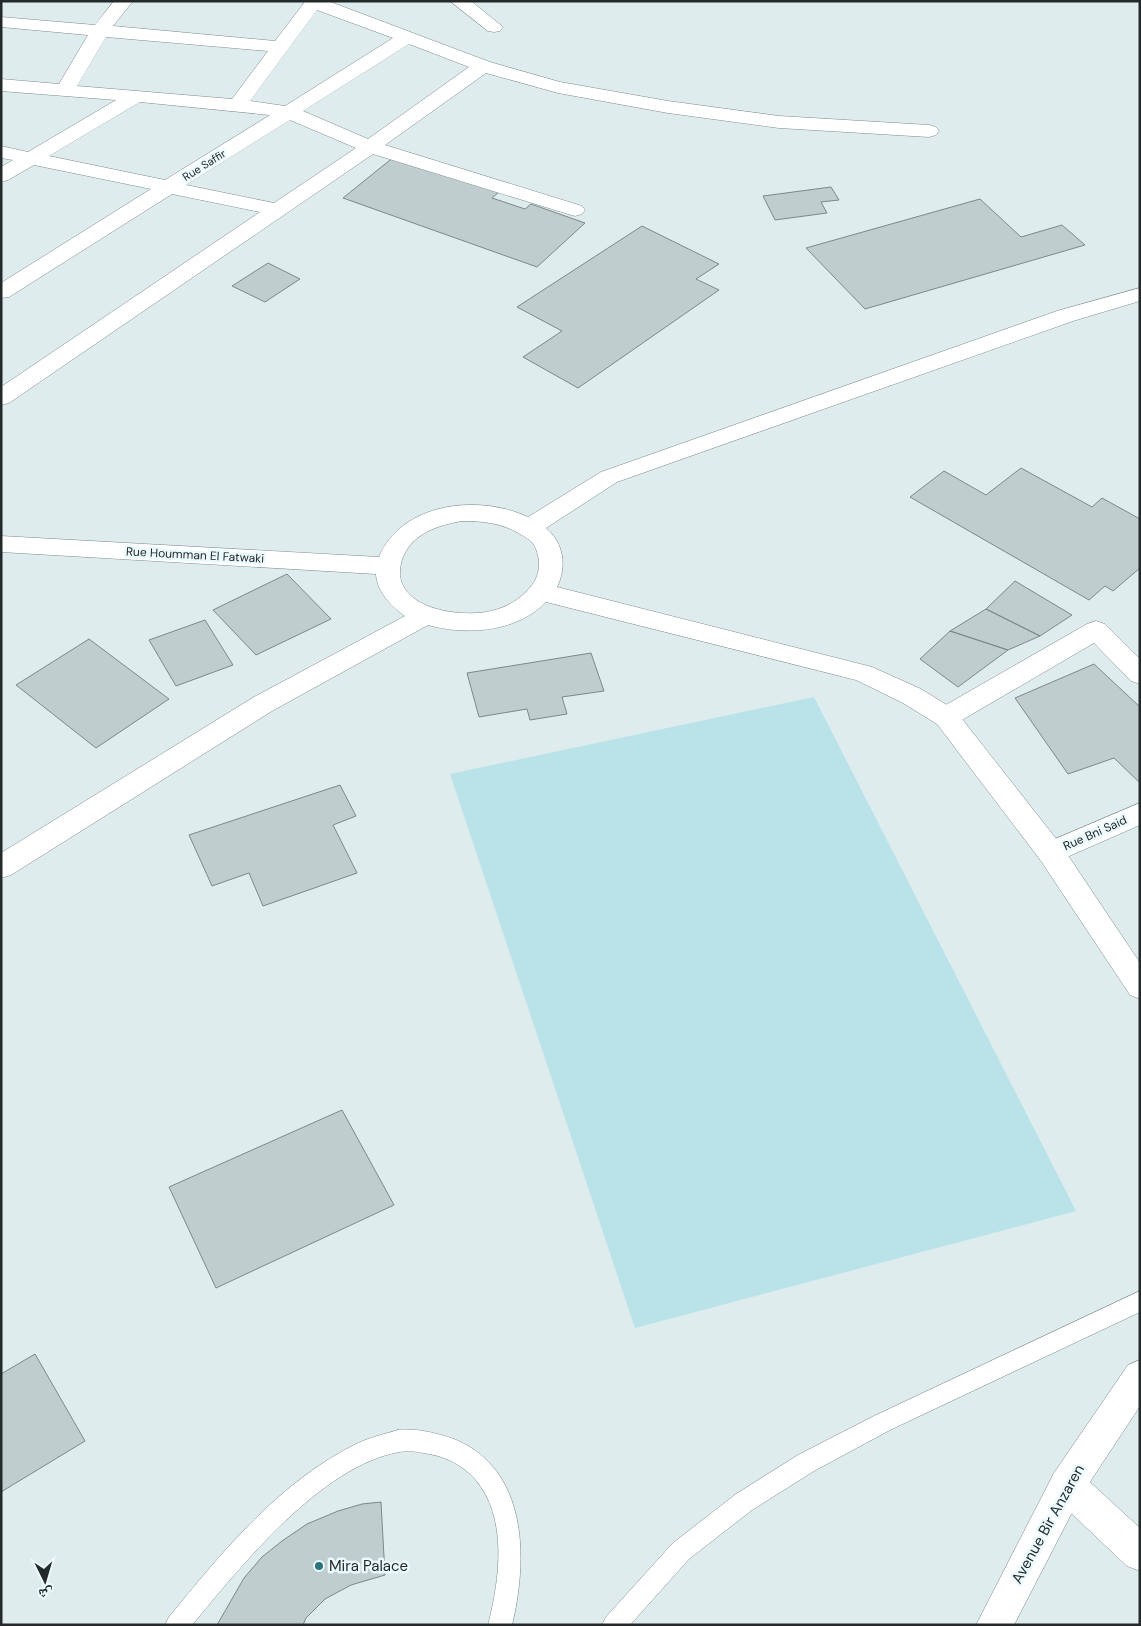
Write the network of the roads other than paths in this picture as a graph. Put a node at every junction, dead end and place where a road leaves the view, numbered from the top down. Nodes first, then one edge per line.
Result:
1 (124, 1) edge
2 (459, 1) edge
3 (312, 2) edge
4 (1, 22) edge
5 (494, 27) dead end
6 (101, 29) junction
7 (407, 38) junction
8 (281, 47) junction
9 (483, 66) junction
10 (1, 85) edge
11 (66, 89) junction
12 (136, 96) junction
13 (237, 105) junction
14 (288, 112) junction
15 (929, 131) dead end
16 (370, 147) junction
17 (1, 152) edge
18 (32, 158) junction
19 (1, 176) edge
20 (169, 187) junction
21 (278, 210) junction
22 (575, 210) dead end
23 (1, 292) edge
24 (1140, 294) edge
25 (1, 398) edge
26 (528, 528) junction
27 (1, 544) edge
28 (388, 566) junction
29 (542, 592) junction
30 (426, 615) junction
31 (1139, 672) edge
32 (946, 717) junction
33 (1140, 813) edge
34 (1051, 853) junction
35 (1, 867) edge
36 (1140, 987) edge
37 (1140, 1301) edge
38 (1140, 1376) edge
39 (1067, 1485) junction
40 (1140, 1553) edge
41 (177, 1625) edge
42 (500, 1625) edge
43 (614, 1625) edge
44 (994, 1625) edge

1 - 6 street
2 - 5 street
3 - 7 street
3 - 8 street
4 - 6 street
6 - 8 street
6 - 11 street
7 - 9 street
7 - 14 street, Rue Saffir
8 - 13 street
9 - 15 street
9 - 16 street
10 - 11 street
11 - 12 street
12 - 13 street
12 - 18 street
13 - 14 street
14 - 16 street
14 - 20 street, Rue Saffir
16 - 21 street
16 - 22 street
17 - 18 street
18 - 19 street
18 - 20 street
20 - 21 street
20 - 23 street, Rue Saffir
21 - 25 street
24 - 26 street
26 - 28 street
26 - 29 street
27 - 28 street, Rue Houmman El Fatwaki
28 - 30 street
29 - 30 street
29 - 32 street
30 - 35 street
31 - 32 street
32 - 34 street
33 - 34 street, Rue Bni Said
34 - 36 street
37 - 43 lane
38 - 39 street, Avenue Bir Anzaren
39 - 40 street
39 - 44 street, Avenue Bir Anzaren
41 - 42 lane

